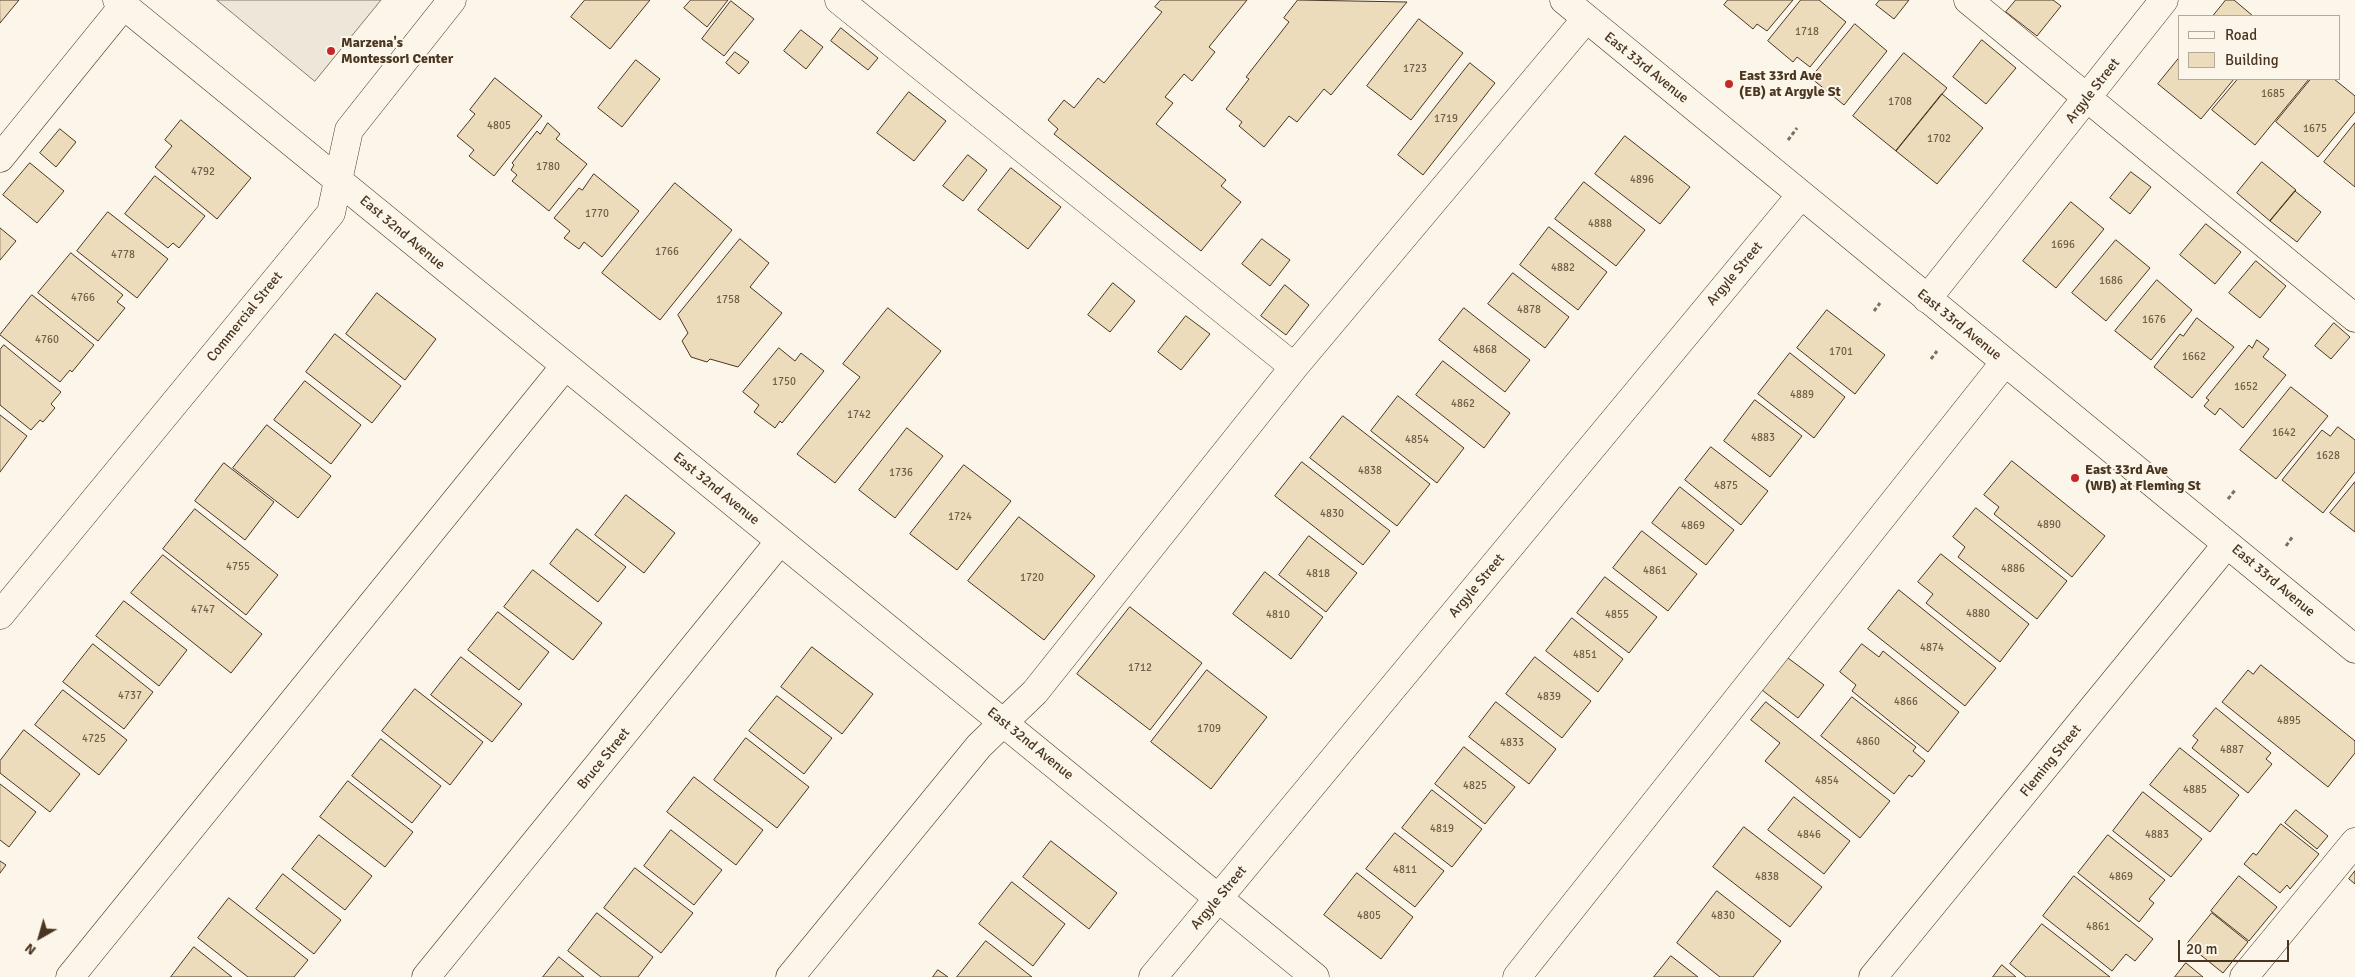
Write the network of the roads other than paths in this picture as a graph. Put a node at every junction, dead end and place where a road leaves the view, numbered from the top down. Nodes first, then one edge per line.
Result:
1 (452, 0) edge
2 (839, 0) edge
3 (1564, 0) edge
4 (1968, 0) edge
5 (2164, 0) edge
6 (121, 3) edge
7 (1586, 19) junction
8 (2088, 97) junction
9 (0, 158) edge
10 (338, 178) junction
11 (1801, 195) junction
12 (1928, 298) junction
13 (2355, 318) edge
14 (2005, 362) junction
15 (565, 366) junction
16 (1294, 367) junction
17 (780, 541) junction
18 (2227, 544) junction
19 (0, 615) edge
20 (2355, 650) edge
21 (1003, 722) junction
22 (2355, 842) edge
23 (1219, 898) junction
24 (70, 977) edge
25 (426, 977) edge
26 (790, 977) edge
27 (1153, 977) edge
28 (1315, 977) edge
29 (1517, 977) edge
30 (1873, 977) edge
31 (2244, 977) edge

1 - 10 street, Commercial Street
2 - 16 street
3 - 7 street, East 33rd Avenue
4 - 8 street
5 - 8 street, Argyle Street
6 - 9 street
6 - 10 street, East 32nd Avenue
7 - 11 street, East 33rd Avenue
7 - 16 street
8 - 12 street, Argyle Street
8 - 13 street
10 - 15 street, East 32nd Avenue
10 - 19 street, Commercial Street
11 - 12 street, East 33rd Avenue
11 - 23 street, Argyle Street
12 - 14 street, East 33rd Avenue
14 - 18 street, East 33rd Avenue
14 - 29 street
15 - 17 street, East 32nd Avenue
15 - 24 street
16 - 21 street
17 - 21 street, East 32nd Avenue
17 - 25 street, Bruce Street
18 - 20 street, East 33rd Avenue
18 - 30 street, Fleming Street
21 - 23 street, East 32nd Avenue
21 - 26 street
22 - 31 street
23 - 27 street, Argyle Street
23 - 28 street, East 32nd Avenue

